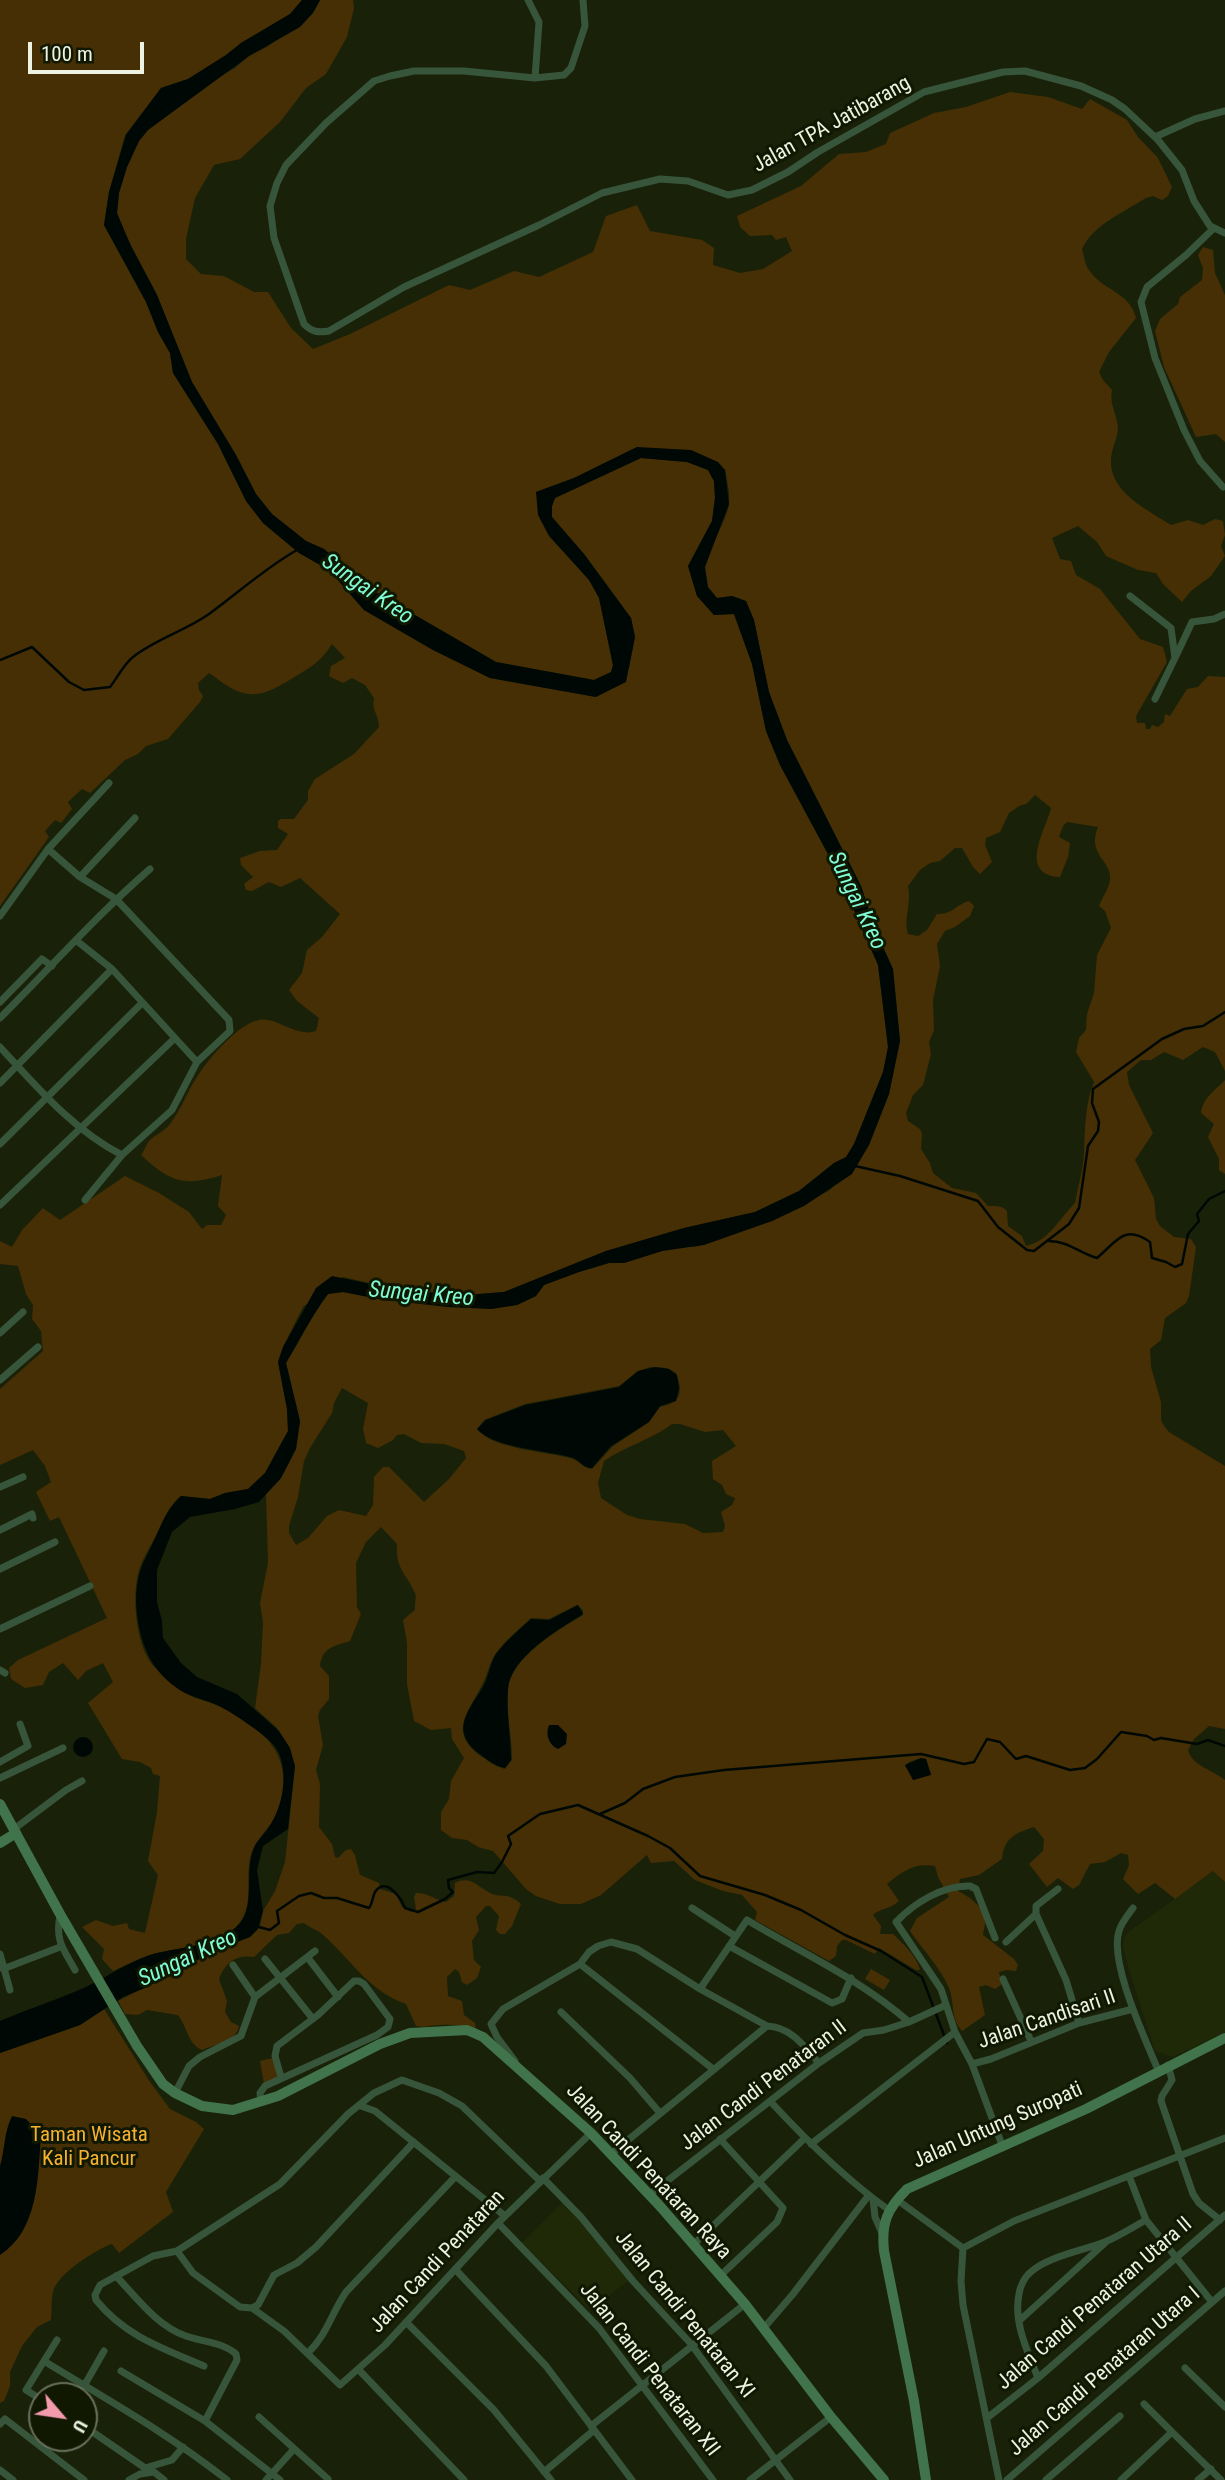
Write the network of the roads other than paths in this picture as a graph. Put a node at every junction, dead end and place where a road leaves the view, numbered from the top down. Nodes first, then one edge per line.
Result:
1 (528, 0) edge
2 (583, 0) edge
3 (535, 79) junction
4 (1225, 111) edge
5 (1154, 137) junction
6 (1213, 229) junction
7 (1225, 233) edge
8 (1223, 487) dead end
9 (1130, 596) dead end
10 (1225, 614) edge
11 (1175, 658) junction
12 (1155, 699) dead end
13 (109, 783) dead end
14 (135, 818) dead end
15 (48, 849) junction
16 (150, 869) dead end
17 (80, 877) junction
18 (116, 899) junction
19 (0, 916) edge
20 (77, 941) junction
21 (52, 966) junction
22 (111, 969) junction
23 (0, 1002) edge
24 (142, 1003) junction
25 (0, 1018) edge
26 (175, 1038) junction
27 (0, 1047) edge
28 (197, 1062) junction
29 (17, 1066) junction
30 (0, 1083) edge
31 (48, 1097) junction
32 (81, 1128) junction
33 (0, 1144) edge
34 (122, 1154) junction
35 (0, 1189) edge
36 (8, 1197) junction
37 (85, 1200) dead end
38 (0, 1205) edge
39 (23, 1312) dead end
40 (0, 1333) edge
41 (38, 1347) dead end
42 (0, 1381) edge
43 (23, 1477) dead end
44 (0, 1488) edge
45 (55, 1542) dead end
46 (0, 1569) edge
47 (90, 1586) dead end
48 (0, 1629) edge
49 (20, 1724) dead end
50 (63, 1748) dead end
51 (0, 1762) edge
52 (0, 1778) edge
53 (82, 1781) dead end
54 (0, 1804) edge
55 (15, 1831) junction
56 (0, 1843) edge
57 (1058, 1889) dead end
58 (692, 1908) dead end
59 (1133, 1908) dead end
60 (60, 1914) junction
61 (1036, 1914) junction
62 (736, 1937) junction
63 (995, 1938) dead end
64 (1006, 1942) dead end
65 (729, 1946) junction
66 (60, 1947) junction
67 (315, 1951) dead end
68 (0, 1954) edge
69 (307, 1958) junction
70 (265, 1959) dead end
71 (580, 1964) junction
72 (233, 1965) dead end
73 (3, 1969) junction
74 (75, 1970) dead end
75 (851, 1978) junction
76 (1003, 1979) dead end
77 (280, 1980) junction
78 (700, 1989) junction
79 (9, 1990) dead end
80 (255, 1997) junction
81 (338, 1997) junction
82 (943, 2006) junction
83 (1133, 2009) junction
84 (561, 2012) dead end
85 (313, 2018) junction
86 (909, 2022) junction
87 (1079, 2023) junction
88 (767, 2026) junction
89 (956, 2032) junction
90 (1225, 2038) edge
91 (1031, 2041) junction
92 (819, 2063) junction
93 (972, 2064) junction
94 (1163, 2068) junction
95 (522, 2069) junction
96 (713, 2070) junction
97 (282, 2077) junction
98 (175, 2093) junction
99 (770, 2101) junction
100 (261, 2102) junction
101 (361, 2106) junction
102 (660, 2113) junction
103 (591, 2133) junction
104 (1225, 2138) edge
105 (720, 2139) junction
106 (808, 2141) junction
107 (414, 2142) junction
108 (1002, 2145) junction
109 (611, 2154) junction
110 (1181, 2155) junction
111 (1129, 2176) junction
112 (456, 2177) junction
113 (542, 2179) junction
114 (759, 2182) junction
115 (649, 2195) junction
116 (871, 2197) junction
117 (896, 2199) junction
118 (889, 2210) junction
119 (505, 2216) junction
120 (1222, 2218) edge
121 (1146, 2220) junction
122 (498, 2223) junction
123 (882, 2233) junction
124 (1108, 2240) junction
125 (693, 2245) junction
126 (963, 2249) junction
127 (177, 2251) junction
128 (1176, 2258) junction
129 (455, 2269) junction
130 (116, 2276) junction
131 (720, 2276) junction
132 (1225, 2291) edge
133 (1212, 2302) junction
134 (745, 2304) junction
135 (252, 2308) junction
136 (1019, 2321) junction
137 (405, 2322) junction
138 (763, 2329) junction
139 (57, 2340) dead end
140 (691, 2344) junction
141 (104, 2351) dead end
142 (309, 2355) junction
143 (44, 2361) junction
144 (204, 2366) dead end
145 (1185, 2368) dead end
146 (358, 2369) junction
147 (121, 2371) dead end
148 (1038, 2378) junction
149 (31, 2382) edge
150 (78, 2382) edge
151 (86, 2382) edge
152 (640, 2385) junction
153 (98, 2395) edge
154 (1144, 2404) dead end
155 (1225, 2407) edge
156 (1120, 2416) dead end
157 (259, 2417) dead end
158 (831, 2417) junction
159 (987, 2418) junction
160 (3, 2421) edge
161 (205, 2421) junction
162 (592, 2428) junction
163 (1174, 2434) junction
164 (98, 2436) edge
165 (183, 2447) junction
166 (294, 2449) junction
167 (775, 2459) junction
168 (1211, 2469) junction
169 (0, 2470) edge
170 (544, 2472) junction
171 (272, 2473) junction
172 (328, 2479) edge
173 (13, 2480) edge
174 (84, 2480) edge
175 (129, 2480) edge
176 (164, 2480) edge
177 (227, 2480) edge
178 (266, 2480) edge
179 (280, 2480) edge
180 (464, 2480) edge
181 (551, 2480) edge
182 (632, 2480) edge
183 (713, 2480) edge
184 (750, 2480) edge
185 (790, 2480) edge
186 (884, 2480) edge
187 (926, 2480) edge
188 (999, 2480) edge
189 (1007, 2480) edge
190 (1046, 2480) edge
191 (1121, 2480) edge
192 (1198, 2480) edge
193 (1221, 2480) edge

1 - 3 street
2 - 3 street
3 - 5 street, Jalan TPA Jatibarang
4 - 5 street
5 - 6 street, Jalan TPA Jatibarang
6 - 7 street
6 - 8 street
9 - 11 street
10 - 11 street
11 - 12 street
13 - 15 street
14 - 17 street
15 - 17 street
15 - 19 street
16 - 18 street
17 - 18 street
18 - 20 street
18 - 28 street
20 - 21 street
20 - 22 street
21 - 23 street
21 - 25 street
22 - 24 street
22 - 29 street
24 - 26 street
24 - 31 street
26 - 28 street
26 - 32 street
27 - 29 street
28 - 34 street
29 - 30 street
29 - 31 street
31 - 32 street
31 - 33 street
32 - 34 street
32 - 36 street
34 - 37 street
35 - 36 street
36 - 38 street
39 - 40 street
41 - 42 street
43 - 44 street
45 - 46 street
47 - 48 street
49 - 51 street
50 - 52 street
53 - 55 street
54 - 55 main road, Jalan Candi Penataran Raya
55 - 56 main road
55 - 60 main road, Jalan Candi Penataran Raya
57 - 61 street
58 - 62 street
59 - 83 street
60 - 66 street
60 - 98 main road, Jalan Candi Penataran Raya
61 - 64 street
61 - 87 street
62 - 65 street
62 - 75 street
63 - 82 street
65 - 75 street
65 - 78 street
66 - 73 street
66 - 74 street
67 - 69 street
68 - 73 street
69 - 77 street
69 - 81 street
70 - 77 street
71 - 78 street
71 - 95 street
71 - 96 street
72 - 80 street
73 - 79 street
75 - 86 street
76 - 91 street
77 - 80 street
77 - 85 street
78 - 88 street
80 - 98 street
81 - 85 street
81 - 97 street
82 - 86 street, Jalan Candi Penataran II
82 - 89 street
83 - 87 street, Jalan Candisari II
83 - 94 street
84 - 102 street
85 - 97 street
86 - 92 street, Jalan Candi Penataran II
87 - 91 street, Jalan Candisari II
88 - 92 street
88 - 96 street
89 - 93 street
89 - 106 street
90 - 94 main road, Jalan Untung Suropati
91 - 93 street, Jalan Candisari II
92 - 99 street, Jalan Candi Penataran II
93 - 108 street
94 - 108 main road, Jalan Untung Suropati
94 - 110 street
95 - 100 main road, Jalan Candi Penataran Raya
95 - 103 main road, Jalan Candi Penataran Raya
96 - 102 street
97 - 100 street
98 - 100 main road, Jalan Candi Penataran Raya
99 - 105 street, Jalan Candi Penataran II
99 - 106 street
101 - 107 street
101 - 113 street, Jalan Candi Penataran XI
101 - 127 street
102 - 109 street
103 - 109 main road, Jalan Candi Penataran Raya
103 - 113 street, Jalan Candi Penataran
104 - 110 street
105 - 114 street
105 - 115 street, Jalan Candi Penataran II
106 - 114 street
106 - 116 street
107 - 112 street
107 - 135 street
108 - 117 main road, Jalan Untung Suropati
109 - 115 main road, Jalan Candi Penataran Raya
110 - 111 street
110 - 120 street
111 - 121 street
111 - 126 street
112 - 119 street
112 - 142 street
113 - 119 street, Jalan Candi Penataran
113 - 140 street, Jalan Candi Penataran XI
114 - 125 street
114 - 131 street
115 - 125 main road, Jalan Candi Penataran Raya
116 - 118 street
116 - 123 street
116 - 138 street
117 - 118 main road, Jalan Untung Suropati
117 - 126 street
118 - 123 main road, Jalan Untung Suropati
119 - 122 street, Jalan Candi Penataran
120 - 128 street, Jalan Candi Penataran Utara II
121 - 124 street
121 - 128 street
122 - 129 street, Jalan Candi Penataran
122 - 152 street, Jalan Candi Penataran XII
123 - 187 main road, Jalan Untung Suropati
124 - 136 street
124 - 136 street
125 - 131 main road, Jalan Candi Penataran Raya
126 - 159 street
127 - 130 street
127 - 135 street
128 - 133 street
128 - 148 street, Jalan Candi Penataran Utara II
129 - 137 street, Jalan Candi Penataran
129 - 162 street
130 - 144 street
130 - 161 street
131 - 134 main road, Jalan Candi Penataran Raya
132 - 133 street, Jalan Candi Penataran Utara I
133 - 189 street, Jalan Candi Penataran Utara I
134 - 138 main road, Jalan Candi Penataran Raya
134 - 140 street
135 - 142 street
136 - 148 street
137 - 146 street, Jalan Candi Penataran
137 - 170 street
138 - 158 main road, Jalan Candi Penataran Raya
139 - 143 street
140 - 152 street
140 - 167 street, Jalan Candi Penataran XI
141 - 151 street
142 - 146 street, Jalan Candi Penataran
143 - 149 street
143 - 150 street
145 - 155 street
146 - 180 street
147 - 161 street
148 - 159 street, Jalan Candi Penataran Utara II
152 - 162 street
152 - 183 street, Jalan Candi Penataran XII
153 - 165 street
154 - 163 street
156 - 190 street
157 - 166 street
158 - 167 street
158 - 186 main road, Jalan Candi Penataran Raya
159 - 188 street
160 - 174 street
161 - 171 street
162 - 170 street
162 - 182 street
163 - 168 street
163 - 191 street
164 - 165 street
165 - 177 street
166 - 171 street
166 - 172 street
167 - 184 street
167 - 185 street, Jalan Candi Penataran XI
168 - 192 street
168 - 193 street
169 - 173 street
170 - 181 street
171 - 178 street
171 - 179 street
175 - 176 street

